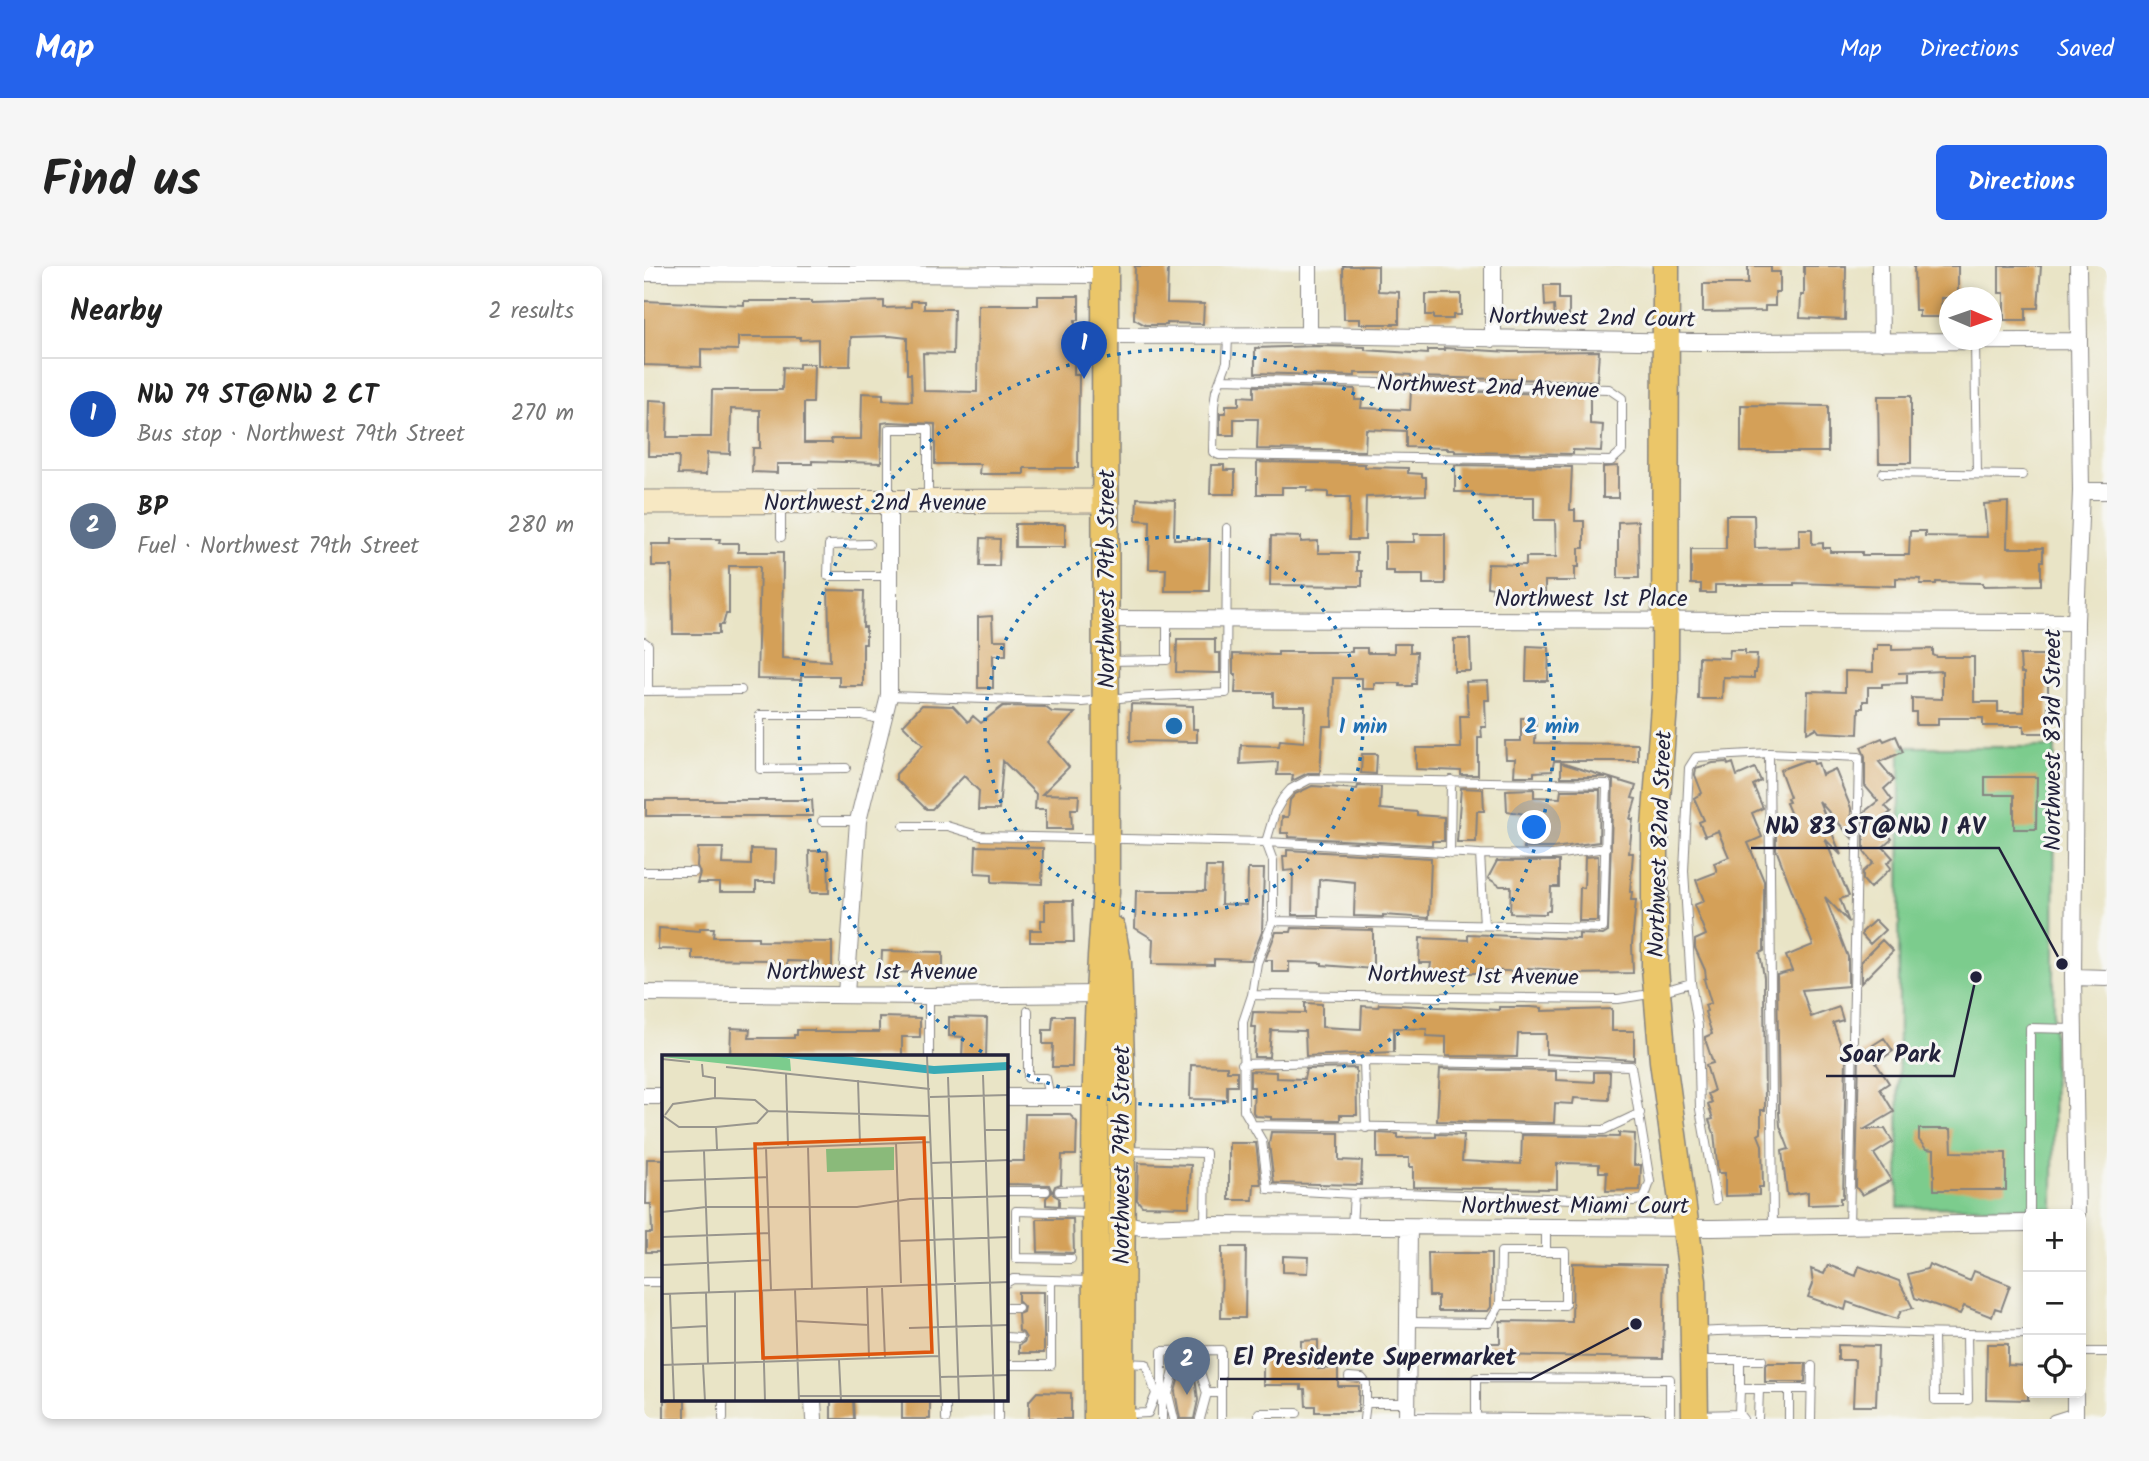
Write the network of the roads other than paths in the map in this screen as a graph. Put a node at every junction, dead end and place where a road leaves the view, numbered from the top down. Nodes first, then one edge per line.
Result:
1 (1309, 266) edge
2 (1493, 266) edge
3 (1666, 266) edge
4 (1880, 266) edge
5 (2078, 266) edge
6 (1105, 270) edge
7 (644, 273) edge
8 (1105, 335) junction
9 (1227, 335) junction
10 (1310, 335) junction
11 (1493, 339) junction
12 (1665, 341) junction
13 (1939, 341) edge
14 (2002, 341) edge
15 (2078, 341) junction
16 (1881, 342) junction
17 (1975, 350) edge
18 (1222, 379) junction
19 (1883, 473) dead end
20 (1977, 474) junction
21 (2022, 475) dead end
22 (2081, 491) junction
23 (2107, 491) edge
24 (1106, 501) junction
25 (644, 502) edge
26 (781, 502) junction
27 (890, 502) junction
28 (929, 502) junction
29 (1227, 528) dead end
30 (781, 537) dead end
31 (869, 544) dead end
32 (890, 576) junction
33 (1105, 619) junction
34 (1167, 620) junction
35 (1227, 620) junction
36 (1665, 621) junction
37 (2076, 622) junction
38 (644, 642) edge
39 (1105, 661) junction
40 (741, 690) dead end
41 (646, 691) edge
42 (889, 696) junction
43 (1106, 700) junction
44 (883, 720) junction
45 (1769, 753) junction
46 (846, 768) dead end
47 (1451, 780) junction
48 (821, 821) dead end
49 (858, 821) junction
50 (904, 826) dead end
51 (1105, 838) junction
52 (1266, 842) junction
53 (1606, 848) junction
54 (1450, 853) junction
55 (1480, 854) junction
56 (644, 872) edge
57 (694, 872) dead end
58 (1106, 892) junction
59 (1273, 920) junction
60 (1484, 925) junction
61 (2073, 977) junction
62 (2107, 978) edge
63 (1691, 983) junction
64 (644, 993) edge
65 (1656, 993) junction
66 (846, 994) junction
67 (1099, 994) junction
68 (1252, 995) junction
69 (929, 996) junction
70 (1028, 1011) dead end
71 (2074, 1029) junction
72 (929, 1055) edge
73 (1364, 1061) junction
74 (1242, 1064) junction
75 (644, 1096) edge
76 (662, 1096) edge
77 (1008, 1097) edge
78 (1050, 1097) junction
79 (1097, 1097) junction
80 (1640, 1113) junction
81 (1251, 1125) junction
82 (1366, 1128) junction
83 (1122, 1151) junction
84 (1008, 1191) edge
85 (1046, 1191) dead end
86 (1059, 1191) dead end
87 (1354, 1194) junction
88 (1716, 1200) dead end
89 (1097, 1202) junction
90 (2030, 1209) edge
91 (2077, 1209) edge
92 (1121, 1223) junction
93 (2023, 1223) edge
94 (1205, 1225) junction
95 (1352, 1226) junction
96 (1409, 1227) junction
97 (1546, 1227) junction
98 (1849, 1227) junction
99 (1687, 1228) junction
100 (1773, 1228) junction
101 (1545, 1252) junction
102 (1071, 1259) dead end
103 (1051, 1280) junction
104 (644, 1282) edge
105 (1008, 1282) edge
106 (1097, 1282) junction
107 (662, 1283) edge
108 (1500, 1305) junction
109 (1008, 1308) edge
110 (1018, 1308) dead end
111 (1408, 1322) junction
112 (1695, 1332) junction
113 (1934, 1334) junction
114 (2023, 1334) edge
115 (1967, 1335) junction
116 (1008, 1338) edge
117 (1019, 1338) dead end
118 (2086, 1352) edge
119 (2107, 1352) edge
120 (1740, 1360) junction
121 (1762, 1360) dead end
122 (1121, 1363) junction
123 (1008, 1365) edge
124 (1198, 1366) dead end
125 (1812, 1366) dead end
126 (1175, 1367) dead end
127 (1685, 1376) junction
128 (1349, 1377) dead end
129 (1198, 1378) dead end
130 (1175, 1379) dead end
131 (1740, 1389) junction
132 (1812, 1389) junction
133 (1221, 1392) junction
134 (1206, 1393) junction
135 (1162, 1394) junction
136 (1761, 1394) junction
137 (1787, 1394) junction
138 (1366, 1403) junction
139 (1297, 1413) dead end
140 (1407, 1413) edge
141 (1761, 1413) edge
142 (1787, 1413) edge
143 (1175, 1415) edge
144 (1199, 1415) edge
145 (2075, 1415) edge
146 (1113, 1417) edge
147 (1741, 1417) edge
148 (1682, 1418) edge
149 (1162, 1419) edge
150 (1221, 1419) edge
151 (1259, 1419) edge
152 (1364, 1419) edge
153 (1476, 1419) edge
154 (1647, 1419) edge
155 (1811, 1419) edge
156 (2053, 1419) edge

1 - 10 street
2 - 11 street
3 - 12 main road, Northwest 82nd Street
4 - 16 street
5 - 15 street, Northwest 83rd Street
6 - 7 street
6 - 8 main road, Northwest 79th Street
8 - 9 street, Northwest 2nd Court
8 - 24 main road, Northwest 79th Street
9 - 10 street, Northwest 2nd Court
9 - 18 lane
10 - 11 street, Northwest 2nd Court
11 - 12 street, Northwest 2nd Court
12 - 16 street, Northwest 2nd Court
12 - 36 main road, Northwest 82nd Street
13 - 16 street, Northwest 2nd Court
14 - 15 street, Northwest 2nd Court
15 - 22 street, Northwest 83rd Street
17 - 20 lane
18 - 18 lane, Northwest 2nd Avenue
19 - 20 lane
20 - 21 lane
22 - 23 street
22 - 37 street, Northwest 83rd Street
24 - 28 street, Northwest 2nd Avenue
24 - 33 main road, Northwest 79th Street
25 - 26 street, Northwest 2nd Avenue
26 - 27 street, Northwest 2nd Avenue
26 - 30 lane
27 - 28 street, Northwest 2nd Avenue
27 - 28 lane
27 - 32 street
29 - 35 lane
31 - 32 lane
32 - 42 street
33 - 34 street, Northwest 1st Place
33 - 39 main road, Northwest 79th Street
34 - 35 street, Northwest 1st Place
34 - 39 lane
35 - 36 street, Northwest 1st Place
35 - 43 lane
36 - 37 street, Northwest 1st Place
36 - 65 main road, Northwest 82nd Street
37 - 61 street, Northwest 83rd Street
38 - 41 lane
39 - 43 main road, Northwest 79th Street
40 - 41 lane
42 - 43 lane
42 - 44 street
43 - 51 main road, Northwest 79th Street
44 - 46 lane
44 - 49 street
45 - 63 lane
45 - 98 lane
45 - 100 lane
47 - 52 lane
47 - 53 lane
47 - 54 lane
48 - 49 lane
49 - 66 street
50 - 51 lane
51 - 52 lane
51 - 58 main road, Northwest 79th Street
52 - 54 lane
52 - 59 lane
53 - 55 lane
53 - 60 lane
54 - 55 lane
55 - 60 lane
56 - 57 lane
58 - 67 main road, Northwest 79th Street
58 - 83 main road, Northwest 79th Street
59 - 60 lane
59 - 68 lane
61 - 62 street
61 - 71 street, Northwest 83rd Street
63 - 65 lane, Northwest 1st Avenue
63 - 88 lane
64 - 66 street, Northwest 1st Avenue
65 - 68 lane, Northwest 1st Avenue
65 - 99 main road, Northwest 82nd Street
66 - 69 street, Northwest 1st Avenue
67 - 69 street, Northwest 1st Avenue
67 - 79 main road, Northwest 79th Street
68 - 74 lane
69 - 72 lane
70 - 78 lane
71 - 90 lane
71 - 91 street, Northwest 83rd Street
73 - 74 lane
73 - 80 lane
73 - 82 lane
74 - 81 lane
75 - 76 street
77 - 78 street
78 - 79 street
79 - 89 main road, Northwest 79th Street
79 - 92 main road
80 - 82 lane
80 - 87 lane
81 - 82 lane
81 - 87 lane
83 - 92 main road, Northwest 79th Street
83 - 94 lane
84 - 85 lane
86 - 89 lane
87 - 95 lane
89 - 102 lane
89 - 106 main road, Northwest 79th Street
92 - 94 street, Northwest Miami Court
92 - 122 main road, Northwest 79th Street
93 - 98 street, Northwest Miami Court
94 - 95 street, Northwest Miami Court
95 - 96 street, Northwest Miami Court
96 - 97 street, Northwest Miami Court
96 - 111 street
97 - 99 street, Northwest Miami Court
97 - 101 lane
98 - 100 street, Northwest Miami Court
99 - 100 street, Northwest Miami Court
99 - 112 main road, Northwest 82nd Street
101 - 108 lane
101 - 108 lane
103 - 105 lane
103 - 106 lane
103 - 123 lane
104 - 107 lane
106 - 146 main road, Northwest 79th Street
108 - 111 lane
109 - 110 lane
111 - 140 street
112 - 113 lane
112 - 127 main road, Northwest 82nd Street
113 - 115 lane
113 - 115 lane
114 - 115 lane
116 - 117 lane
118 - 119 lane
120 - 121 lane
120 - 127 lane
120 - 131 lane
122 - 135 lane
122 - 146 main road, Northwest 79th Street
124 - 134 lane
125 - 132 lane
126 - 135 lane
127 - 148 main road, Northwest 82nd Street
127 - 153 lane
128 - 138 lane
129 - 134 lane
130 - 135 lane
131 - 136 lane
131 - 147 lane
132 - 137 lane
132 - 155 lane
133 - 134 lane
133 - 135 lane
133 - 150 lane
134 - 144 lane
135 - 143 lane
135 - 146 lane
135 - 149 lane
136 - 137 lane
136 - 141 lane
137 - 142 lane
138 - 140 lane
138 - 152 lane
139 - 151 lane
140 - 153 lane
145 - 156 lane
147 - 148 lane
153 - 154 lane

